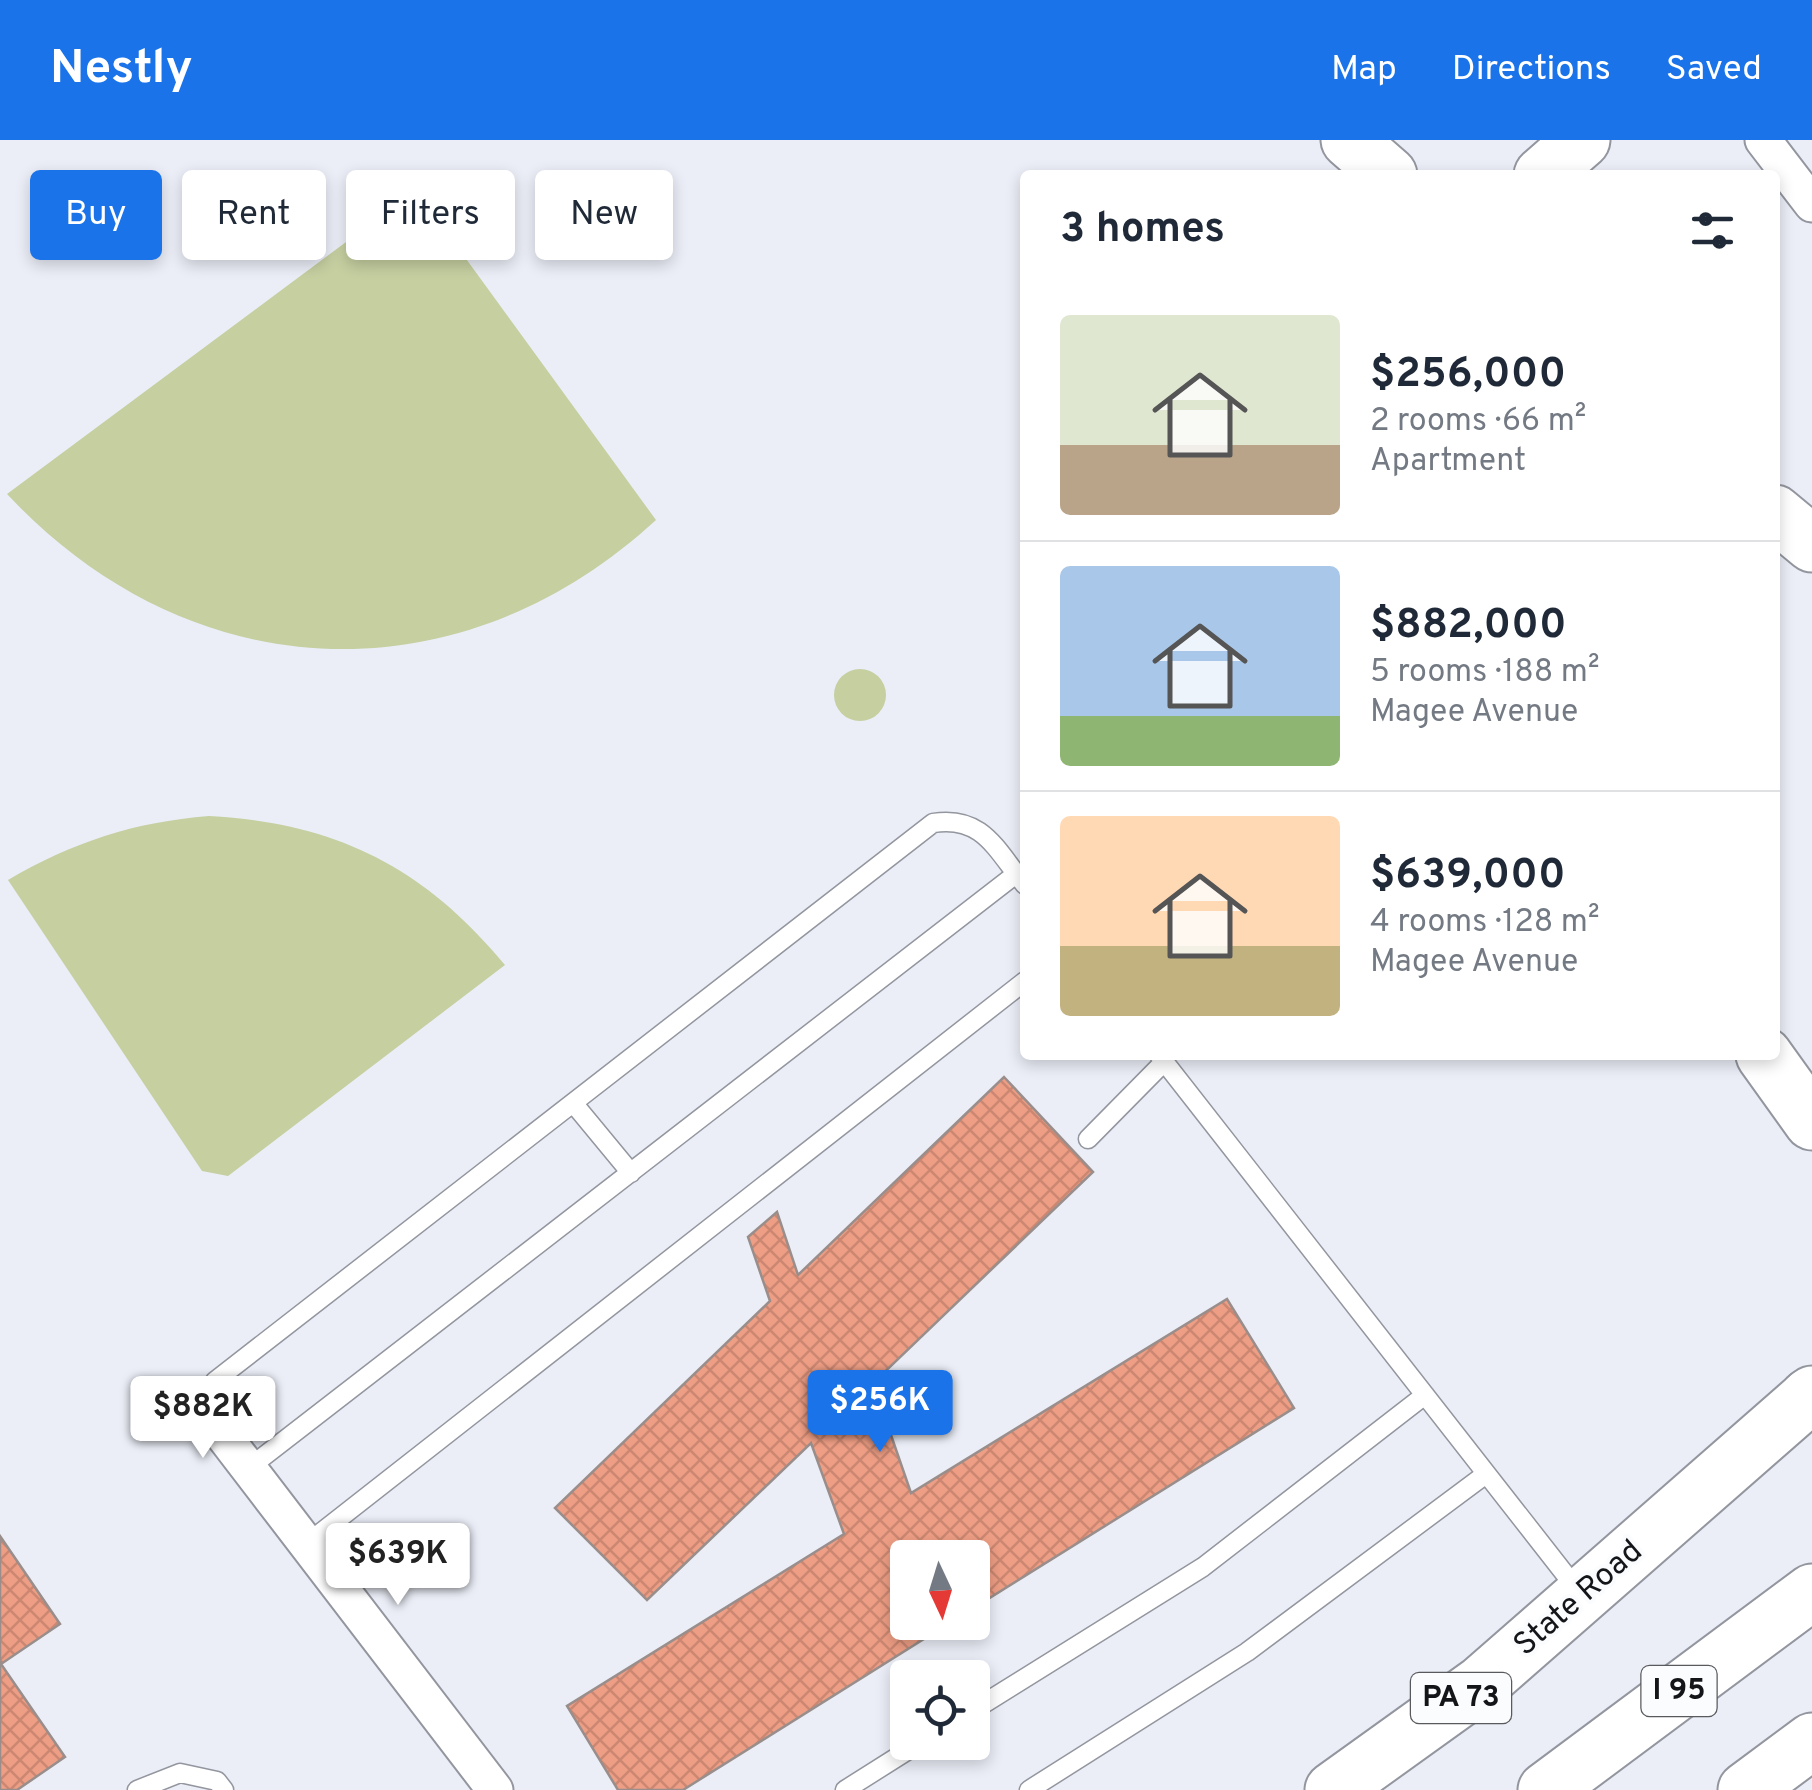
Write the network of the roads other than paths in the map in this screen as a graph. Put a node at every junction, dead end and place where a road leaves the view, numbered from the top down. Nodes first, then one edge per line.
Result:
1 (1349, 140) edge
2 (1582, 140) edge
3 (1762, 140) edge
4 (1383, 170) edge
5 (1548, 170) edge
6 (1812, 204) edge
7 (1780, 516) edge
8 (1812, 544) edge
9 (1020, 880) edge
10 (1020, 985) edge
11 (1160, 1060) edge
12 (1164, 1060) edge
13 (1768, 1060) edge
14 (574, 1104) junction
15 (1808, 1111) edge
16 (1088, 1140) dead end
17 (630, 1173) junction
18 (1425, 1396) junction
19 (1811, 1396) edge
20 (207, 1414) joint
21 (250, 1468) junction
22 (1486, 1474) junction
23 (309, 1542) junction
24 (1812, 1592) edge
25 (1582, 1596) junction
26 (990, 1699) edge
27 (1812, 1740) edge
28 (892, 1760) edge
29 (137, 1790) edge
30 (224, 1790) edge
31 (495, 1790) edge
32 (845, 1790) edge
33 (1029, 1790) edge
34 (1334, 1790) edge
35 (1546, 1790) edge
36 (1746, 1790) edge

1 - 4 main road
2 - 5 main road
3 - 6 street
7 - 8 main road
9 - 14 lane
9 - 17 lane
10 - 23 lane
11 - 16 lane
12 - 18 lane
13 - 15 main road
14 - 17 lane
14 - 20 lane
17 - 21 lane
18 - 22 lane
18 - 26 lane
19 - 25 main road, State Road / PA 73
20 - 21 street
21 - 23 street
22 - 25 lane
22 - 33 lane
23 - 31 street
24 - 35 main road, I 95
25 - 34 main road, State Road / PA 73
27 - 36 main road
28 - 32 lane
29 - 30 lane

